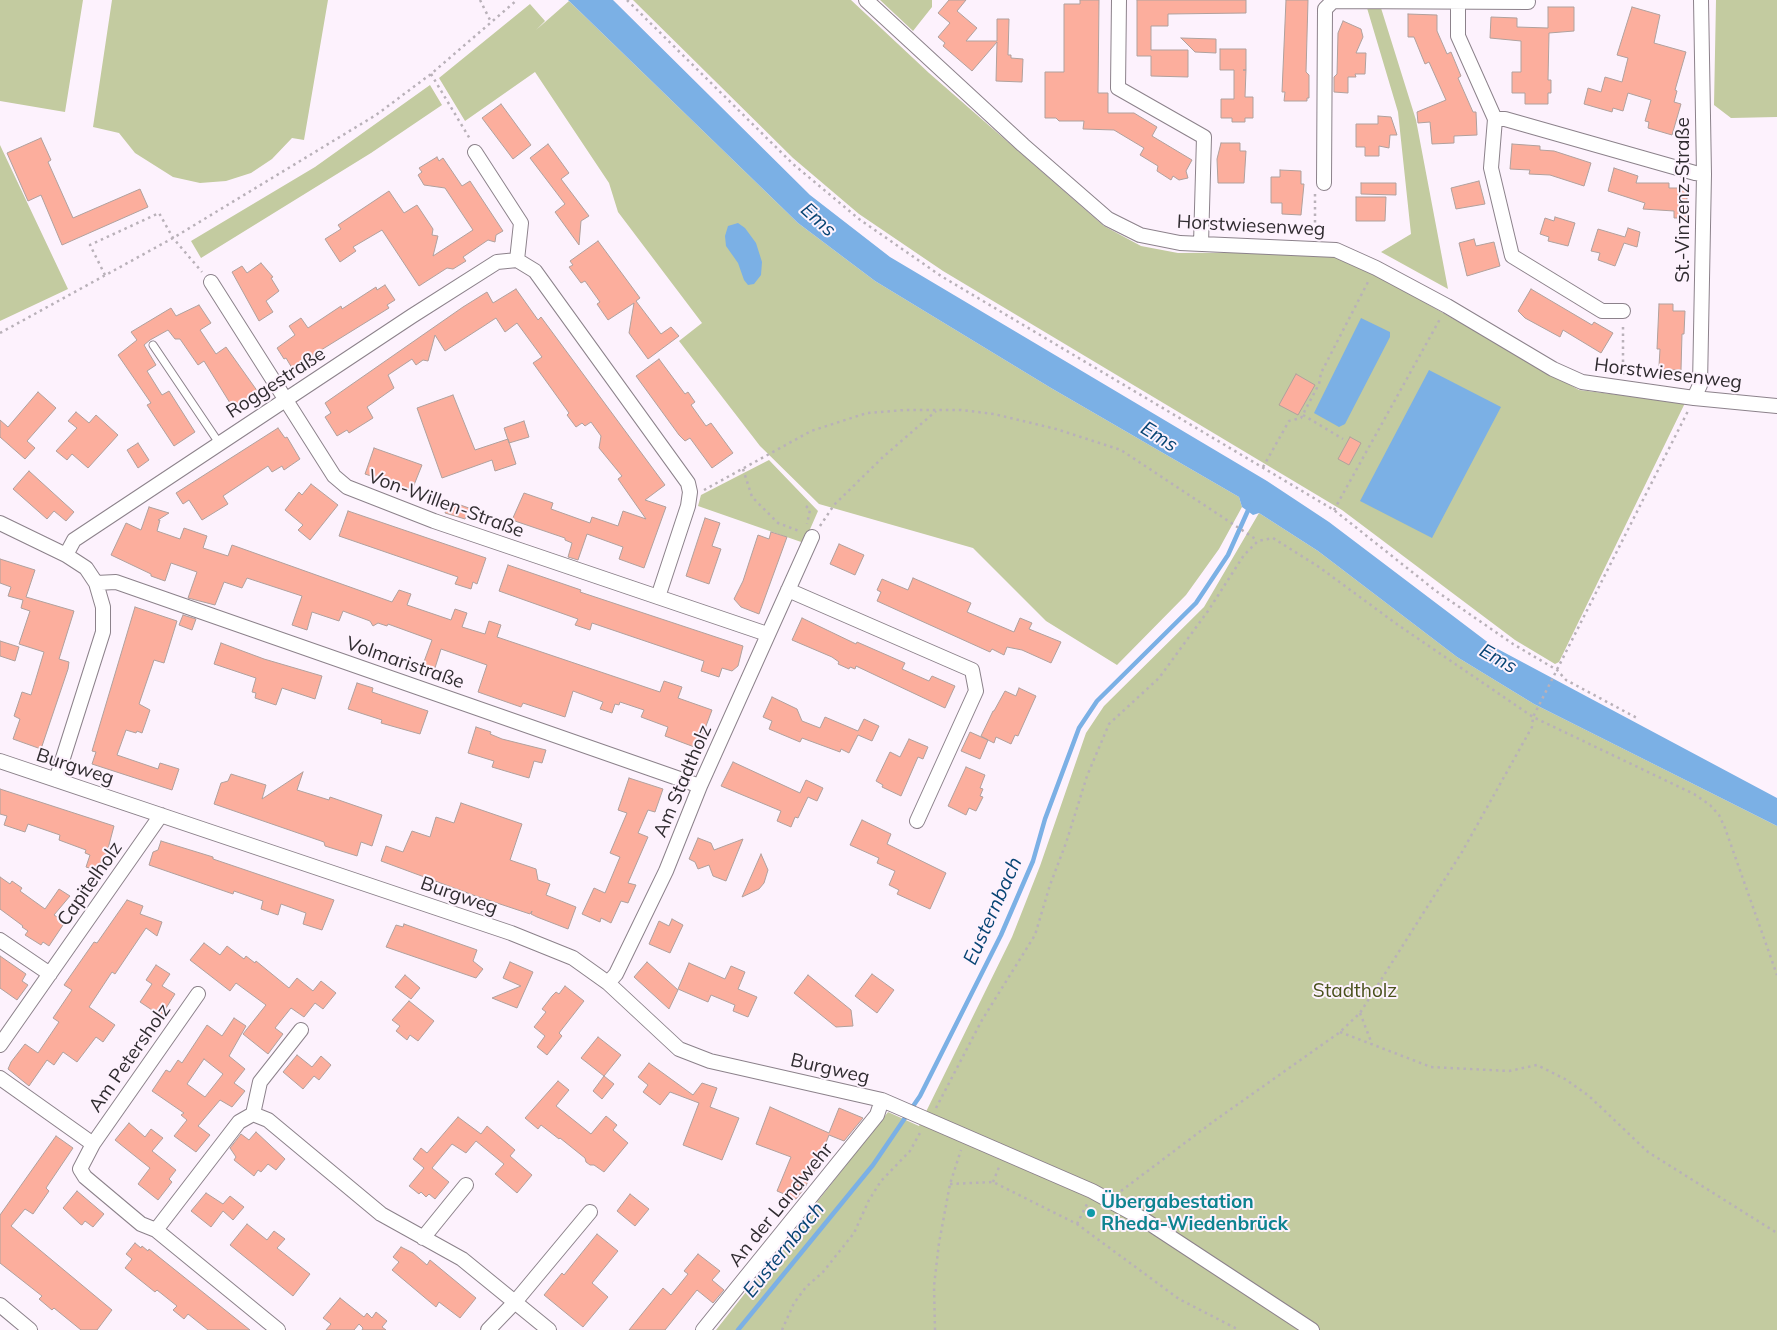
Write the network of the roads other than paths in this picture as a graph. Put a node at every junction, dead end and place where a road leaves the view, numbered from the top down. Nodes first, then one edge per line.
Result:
1 (866, 0) edge
2 (1119, 0) edge
3 (1701, 0) edge
4 (1362, 1) edge
5 (1458, 1) edge
6 (1528, 2) dead end
7 (1495, 119) junction
8 (475, 152) dead end
9 (1704, 174) junction
10 (1324, 183) road end
11 (1201, 244) junction
12 (517, 260) junction
13 (211, 282) road end
14 (1623, 311) road end
15 (153, 345) dead end
16 (1694, 398) junction
17 (287, 399) junction
18 (1777, 406) edge
19 (218, 443) junction
20 (0, 523) edge
21 (808, 535) road end
22 (66, 555) junction
23 (96, 582) junction
24 (788, 590) junction
25 (658, 597) junction
26 (767, 634) junction
27 (0, 762) edge
28 (56, 780) junction
29 (700, 786) junction
30 (161, 815) junction
31 (917, 821) dead end
32 (0, 940) edge
33 (50, 974) junction
34 (608, 983) junction
35 (198, 994) dead end
36 (301, 1030) dead end
37 (0, 1046) edge
38 (0, 1078) edge
39 (882, 1100) junction
40 (253, 1114) junction
41 (93, 1144) junction
42 (466, 1185) dead end
43 (590, 1212) dead end
44 (156, 1230) junction
45 (422, 1238) junction
46 (515, 1302) junction
47 (0, 1305) edge
48 (30, 1330) edge
49 (278, 1330) edge
50 (488, 1330) edge
51 (549, 1330) edge
52 (703, 1330) edge
53 (1312, 1330) edge

1 - 11 street, Horstwiesenweg
2 - 11 street
3 - 9 street, St.-Vinzenz-Straße
4 - 5 street
4 - 10 street
5 - 6 street
5 - 7 street
7 - 9 street
7 - 14 street
8 - 12 street
9 - 16 street, St.-Vinzenz-Straße
11 - 16 street, Horstwiesenweg
12 - 17 street, Roggestraße
12 - 25 street
13 - 17 street, Von-Willen-Straße
15 - 19 lane
16 - 18 street, Horstwiesenweg
17 - 19 street, Roggestraße
17 - 25 street, Von-Willen-Straße
19 - 22 street, Roggestraße
20 - 22 street
21 - 24 street, Am Stadtholz
22 - 23 street
23 - 28 street
23 - 29 street, Volmaristraße
24 - 26 street, Am Stadtholz
24 - 31 street
25 - 26 street, Von-Willen-Straße
26 - 29 street, Am Stadtholz
27 - 28 street, Burgweg
28 - 30 street, Burgweg
29 - 34 street, Am Stadtholz
30 - 33 street, Capitelholz
30 - 34 street, Burgweg
32 - 33 street
33 - 37 street, Capitelholz
34 - 39 street, Burgweg
35 - 41 street, Am Petersholz
36 - 40 street
38 - 41 street, Am Petersholz
39 - 52 street, An der Landwehr
39 - 53 street, Burgweg
40 - 44 street
40 - 45 street
41 - 44 street, Am Petersholz
42 - 45 street
43 - 46 street
44 - 49 street
45 - 46 street
46 - 50 street
46 - 51 street
47 - 48 street

